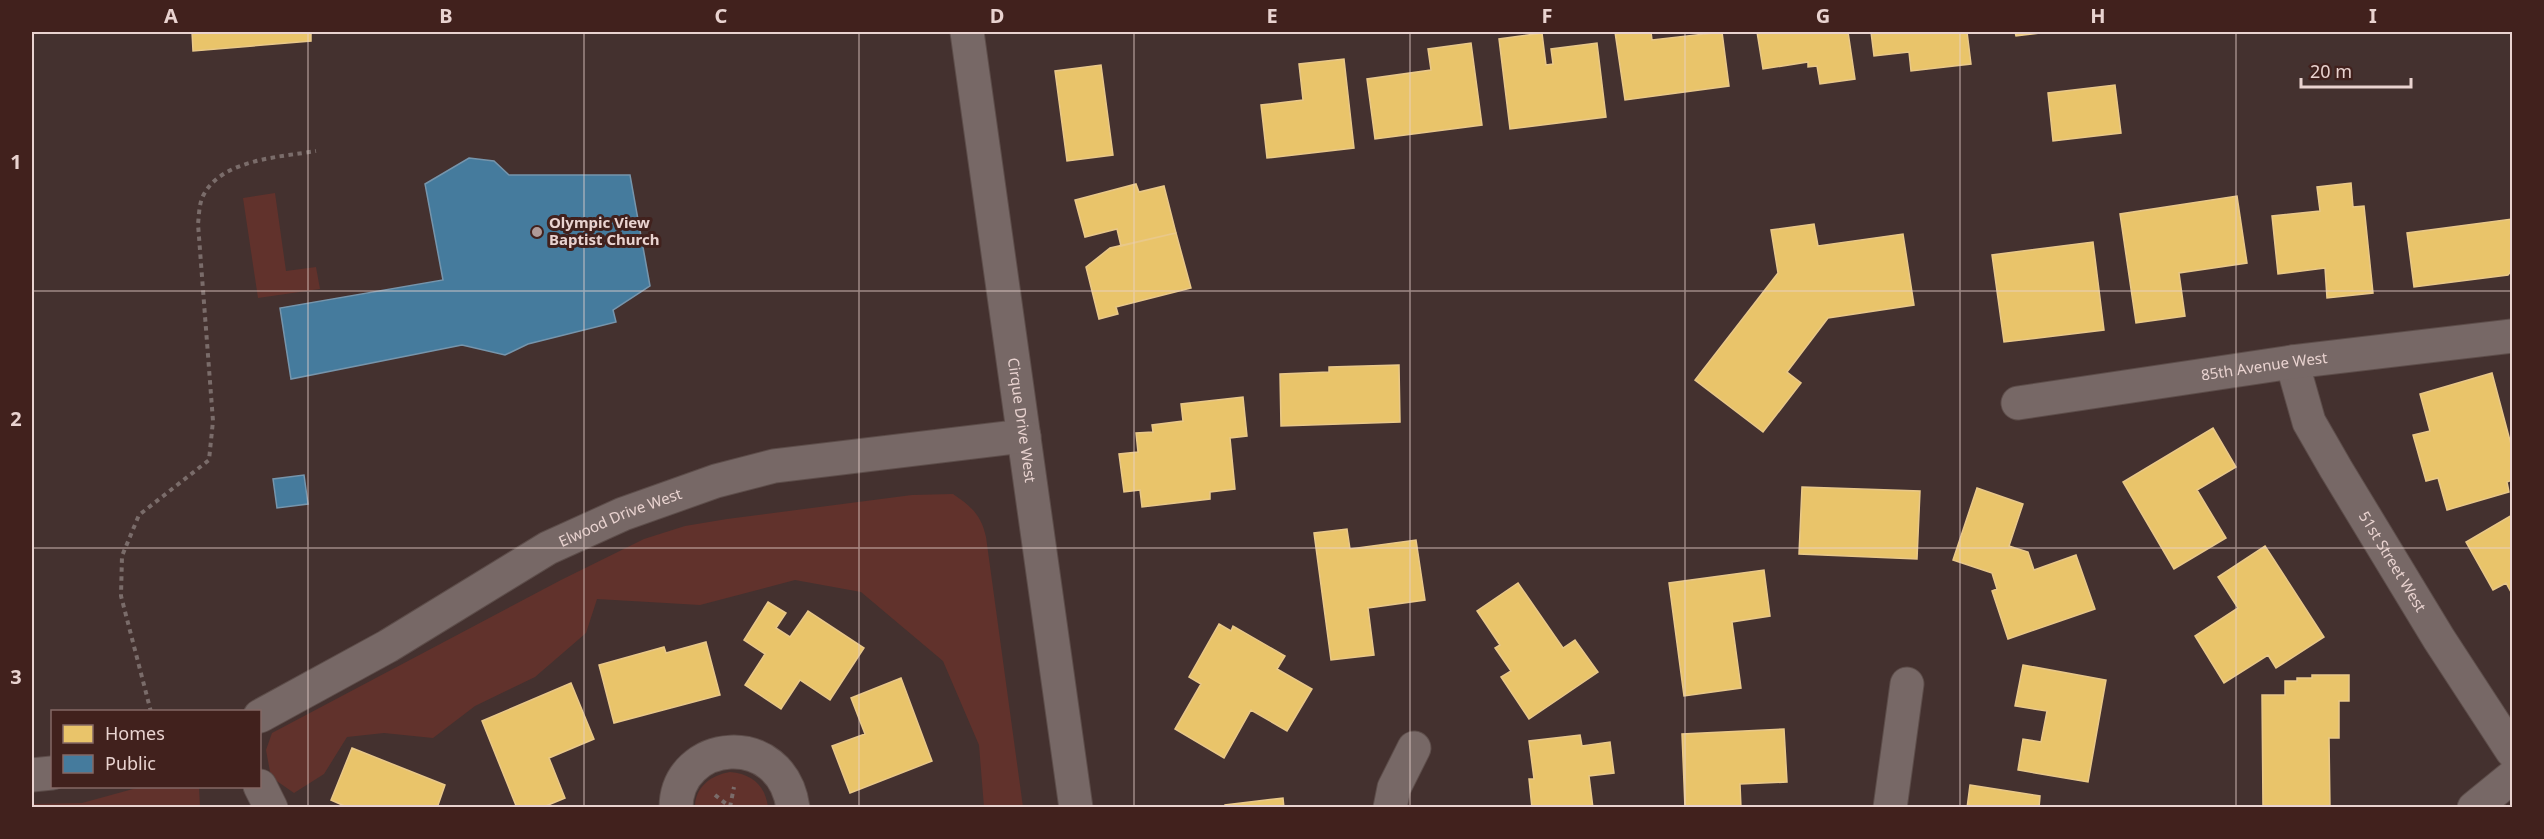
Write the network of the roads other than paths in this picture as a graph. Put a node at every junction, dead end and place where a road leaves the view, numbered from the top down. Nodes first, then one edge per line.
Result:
1 (968, 32) edge
2 (2512, 336) edge
3 (2292, 362) junction
4 (2018, 403) dead end
5 (1024, 436) junction
6 (1907, 684) dead end
7 (261, 715) edge
8 (1414, 748) dead end
9 (2512, 751) edge
10 (51, 773) edge
11 (32, 775) edge
12 (2512, 777) edge
13 (261, 788) edge
14 (271, 807) edge
15 (676, 807) edge
16 (793, 807) edge
17 (1076, 807) edge
18 (1390, 807) edge
19 (1890, 807) edge
20 (2474, 807) edge

1 - 5 street, Cirque Drive West
2 - 3 street, 85th Avenue West
3 - 4 street, 85th Avenue West
3 - 9 street, 51st Street West
5 - 7 street, Elwood Drive West
5 - 17 street, Cirque Drive West
6 - 19 street
8 - 18 street
10 - 11 street
12 - 20 street
13 - 14 street
15 - 16 street

